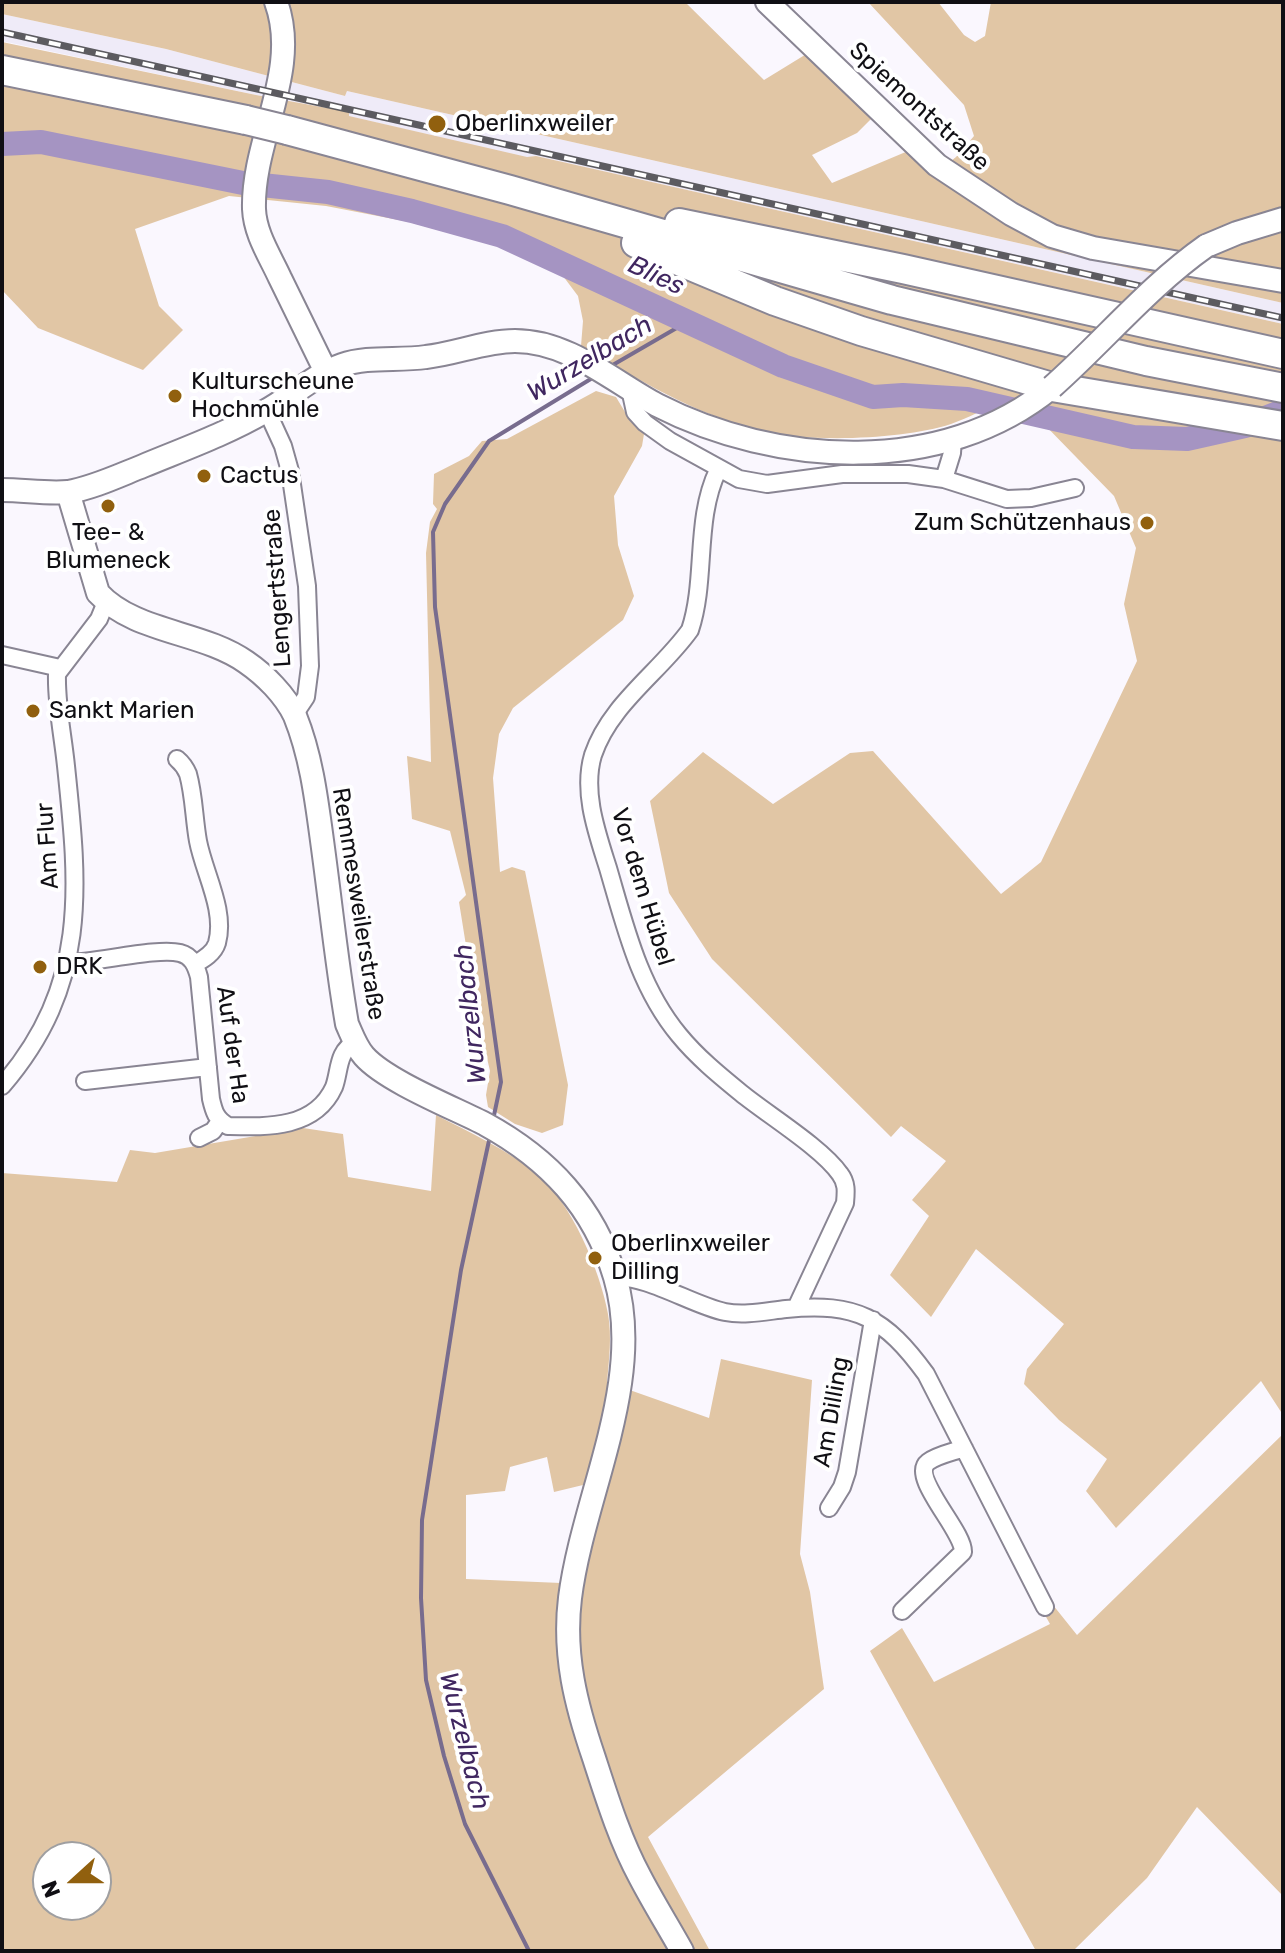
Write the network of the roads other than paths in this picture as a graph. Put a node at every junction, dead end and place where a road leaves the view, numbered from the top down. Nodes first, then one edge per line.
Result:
1 (276, 2) edge
2 (767, 2) edge
3 (2, 70) edge
4 (510, 190) junction
5 (1283, 219) edge
6 (1283, 281) edge
7 (1125, 318) junction
8 (1283, 354) edge
9 (326, 372) junction
10 (622, 384) junction
11 (1052, 387) junction
12 (1283, 388) edge
13 (267, 411) junction
14 (1283, 426) edge
15 (953, 439) junction
16 (718, 470) junction
17 (944, 479) junction
18 (1075, 488) dead end
19 (2, 490) edge
20 (68, 492) junction
21 (106, 602) junction
22 (2, 655) edge
23 (60, 668) junction
24 (294, 715) junction
25 (177, 759) dead end
26 (67, 963) junction
27 (195, 964) junction
28 (355, 1043) junction
29 (208, 1067) junction
30 (85, 1081) dead end
31 (2, 1086) edge
32 (220, 1121) junction
33 (199, 1138) dead end
34 (615, 1278) junction
35 (796, 1308) junction
36 (873, 1320) junction
37 (964, 1448) junction
38 (829, 1508) dead end
39 (1045, 1607) dead end
40 (902, 1611) dead end
41 (682, 1951) edge

1 - 9 main road
2 - 6 main road, Spiemontstraße
3 - 4 highway, bridge
4 - 7 highway
4 - 11 highway
4 - 12 highway
5 - 7 main road, bridge
7 - 8 highway
7 - 11 main road, bridge
9 - 10 main road
9 - 13 main road
10 - 15 main road
10 - 16 street
11 - 14 highway
11 - 15 main road
13 - 20 main road
13 - 24 street, Lengertstraße
15 - 17 street
16 - 17 street
16 - 35 street, Vor dem Hübel
17 - 18 street
19 - 20 main road
20 - 21 main road
21 - 23 street
21 - 24 main road, Remmesweilerstraße
22 - 23 street
23 - 26 street, Am Flur
24 - 28 main road, Remmesweilerstraße
25 - 27 street
26 - 27 street, Auf der Ha
26 - 31 street, Am Flur
27 - 29 street, Auf der Ha
28 - 32 street, Auf der Ha
28 - 34 main road, Remmesweilerstraße
29 - 30 street
29 - 32 street, Auf der Ha
32 - 33 street, Auf der Ha
34 - 35 street
34 - 41 main road, Remmesweilerstraße
35 - 36 street
36 - 37 street
36 - 38 street, Am Dilling
37 - 39 street
37 - 40 street

